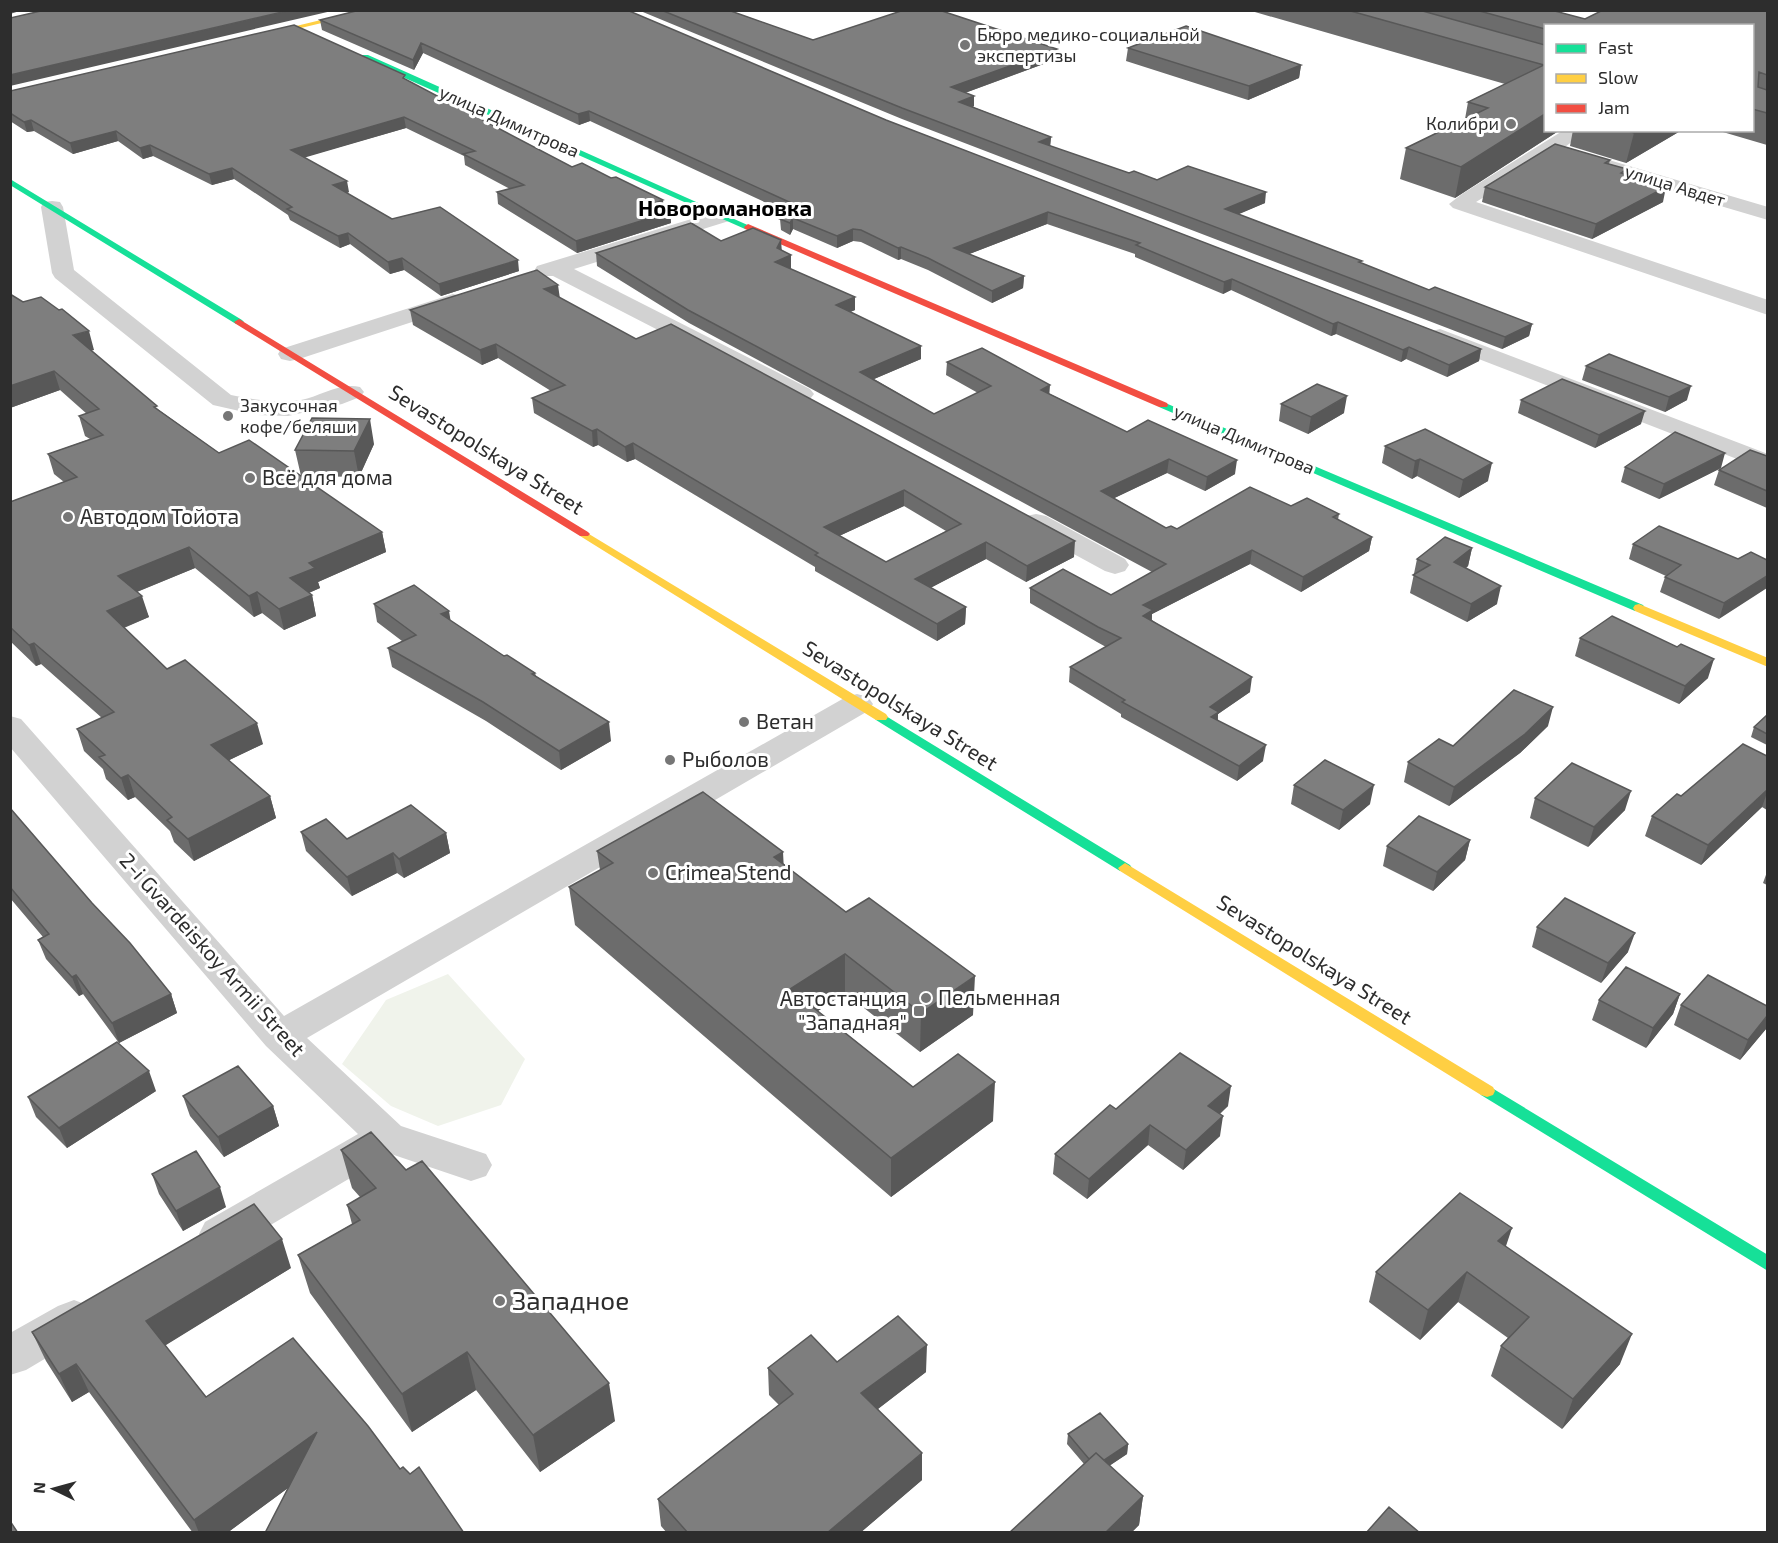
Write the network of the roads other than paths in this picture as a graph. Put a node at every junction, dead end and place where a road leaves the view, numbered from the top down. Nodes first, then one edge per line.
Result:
1 (373, 10) edge
2 (297, 27) junction
3 (319, 37) edge
4 (240, 40) edge
5 (352, 51) edge
6 (1575, 132) edge
7 (1547, 148) junction
8 (10, 181) edge
9 (52, 207) junction
10 (1767, 214) edge
11 (721, 216) junction
12 (555, 268) junction
13 (522, 278) edge
14 (478, 292) edge
15 (1767, 308) edge
16 (1425, 330) edge
17 (290, 354) junction
18 (351, 392) junction
19 (826, 408) edge
20 (1767, 463) edge
21 (1012, 509) edge
22 (1115, 565) dead end
23 (1767, 663) edge
24 (857, 704) junction
25 (10, 726) edge
26 (280, 1036) junction
27 (387, 1137) junction
28 (471, 1165) dead end
29 (184, 1255) edge
30 (1767, 1264) edge
31 (102, 1302) edge
32 (10, 1356) edge

1 - 2 street
2 - 3 street
2 - 4 street
5 - 11 street, улица Димитрова
6 - 7 street
7 - 10 street, улица Авдет
7 - 15 street
8 - 9 street, Sevastopolskaya Street
9 - 17 street, Sevastopolskaya Street
9 - 18 street
11 - 12 street
11 - 23 street, улица Димитрова
12 - 13 street
12 - 19 street
14 - 17 street
16 - 20 street
17 - 18 street, Sevastopolskaya Street
18 - 24 street, Sevastopolskaya Street
21 - 22 street
24 - 26 street
24 - 30 street, Sevastopolskaya Street
25 - 26 street, 2-i Gvardeiskoy Armii Street
26 - 27 street, 2-i Gvardeiskoy Armii Street
27 - 28 street, 2-i Gvardeiskoy Armii Street
27 - 29 street
31 - 32 street

